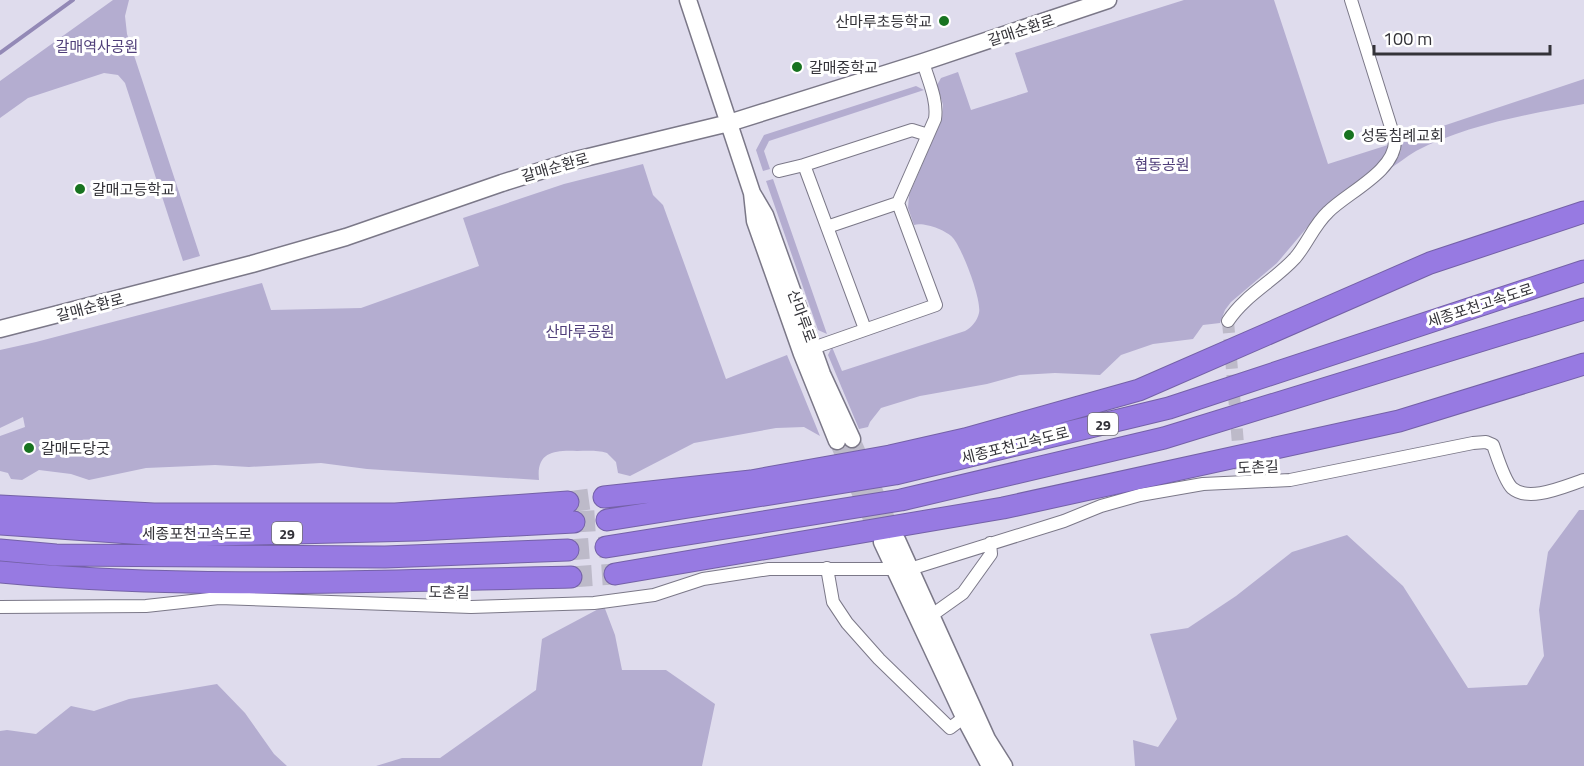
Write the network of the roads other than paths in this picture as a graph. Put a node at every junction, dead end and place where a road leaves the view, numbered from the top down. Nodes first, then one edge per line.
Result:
1 (688, 0) edge
2 (1108, 0) edge
3 (1351, 0) edge
4 (923, 62) junction
5 (729, 123) junction
6 (928, 135) junction
7 (804, 165) junction
8 (779, 171) dead end
9 (752, 193) junction
10 (898, 203) junction
11 (1584, 212) edge
12 (827, 227) junction
13 (1584, 271) edge
14 (1584, 309) edge
15 (1228, 321) dead end
16 (0, 329) edge
17 (865, 329) junction
18 (813, 348) junction
19 (1584, 363) edge
20 (1239, 469) tunnel mouth
21 (1584, 480) edge
22 (1242, 482) junction
23 (604, 497) tunnel mouth
24 (568, 502) tunnel mouth
25 (0, 506) edge
26 (608, 520) tunnel mouth
27 (574, 522) tunnel mouth
28 (0, 524) edge
29 (990, 543) junction
30 (606, 548) tunnel mouth
31 (0, 550) edge
32 (568, 550) tunnel mouth
33 (827, 568) junction
34 (893, 569) junction
35 (910, 569) junction
36 (0, 572) edge
37 (615, 573) tunnel mouth
38 (571, 577) tunnel mouth
39 (0, 607) edge
40 (925, 620) junction
41 (969, 714) junction
42 (990, 766) edge
43 (1005, 766) edge

1 - 5 street, 산마루로
2 - 4 street, 갈매순환로
3 - 15 street
4 - 5 street, 갈매순환로
4 - 6 street
5 - 9 street, 산마루로
5 - 16 street, 갈매순환로
6 - 7 street
6 - 10 street
7 - 8 street
7 - 12 street
9 - 18 street, 산마루로
9 - 18 street, 산마루로
10 - 12 street
10 - 17 street
11 - 23 highway
12 - 17 street
13 - 26 highway, 세종포천고속도로 / 29
14 - 30 highway, 세종포천고속도로 / 29
17 - 18 street
19 - 37 highway
20 - 22 street
21 - 22 street, 도촌길
22 - 29 street, 도촌길
24 - 25 highway
27 - 28 highway, 세종포천고속도로 / 29
29 - 35 street, 도촌길
29 - 40 street
31 - 32 highway, 세종포천고속도로 / 29
33 - 34 street, 도촌길
33 - 39 street, 도촌길
33 - 41 street
34 - 35 street
34 - 40 street
35 - 40 street
36 - 38 highway
40 - 41 street
41 - 42 street
41 - 43 street

